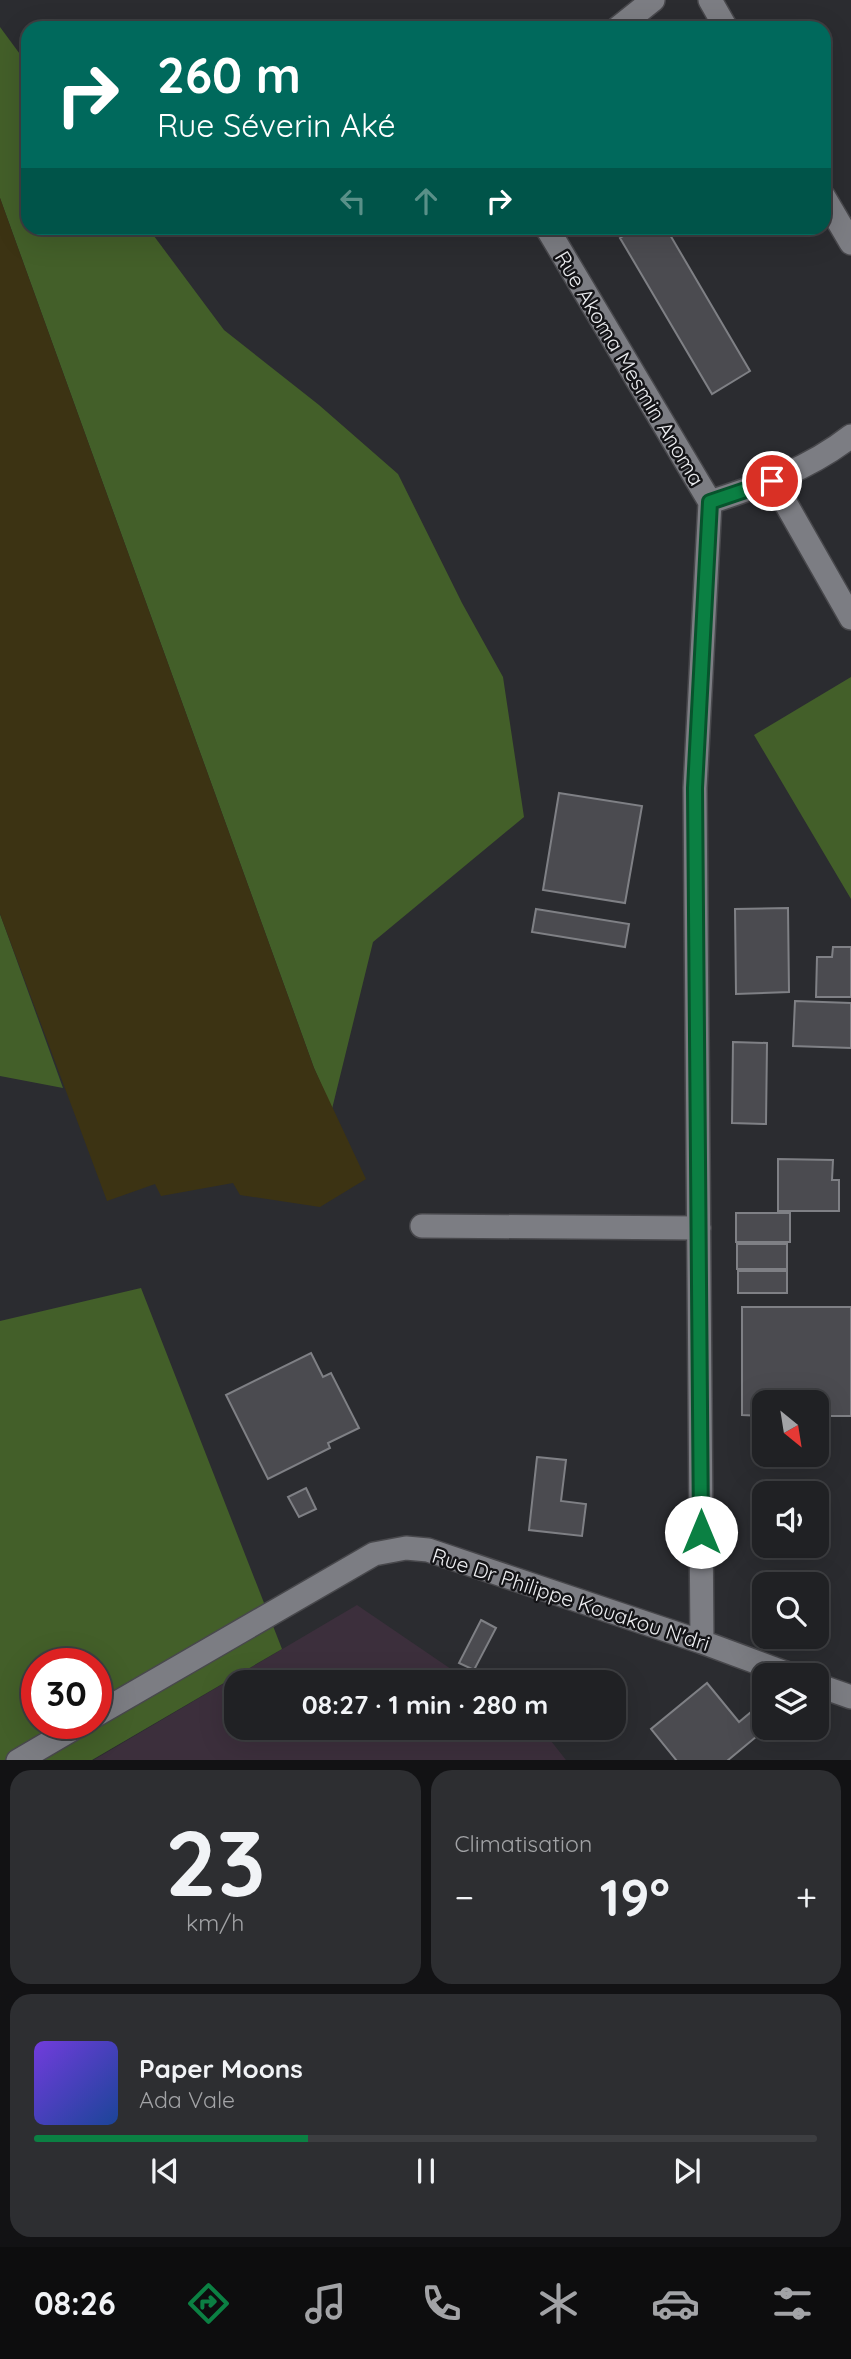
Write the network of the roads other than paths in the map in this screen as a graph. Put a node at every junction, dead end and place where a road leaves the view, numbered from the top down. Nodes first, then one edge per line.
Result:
1 (653, 0) edge
2 (709, 0) edge
3 (627, 21) edge
4 (722, 21) edge
5 (831, 209) edge
6 (551, 235) edge
7 (851, 243) edge
8 (851, 436) edge
9 (772, 481) junction
10 (710, 502) junction
11 (851, 618) edge
12 (422, 1226) dead end
13 (699, 1228) junction
14 (702, 1642) junction
15 (758, 1663) edge
16 (829, 1689) edge
17 (851, 1697) edge
18 (112, 1706) edge
19 (55, 1739) edge
20 (18, 1760) edge

1 - 3 street
2 - 4 street
5 - 7 street
6 - 10 street, Rue Akoma Mesmin Anoma
8 - 9 street
9 - 10 street
9 - 11 street
10 - 13 street, Rue Akoma Mesmin Anoma
12 - 13 street
13 - 14 street, Rue Akoma Mesmin Anoma
14 - 15 street, Rue Dr Philippe Kouakou N'dri
14 - 18 street, Rue Dr Philippe Kouakou N'dri
16 - 17 street
19 - 20 street

